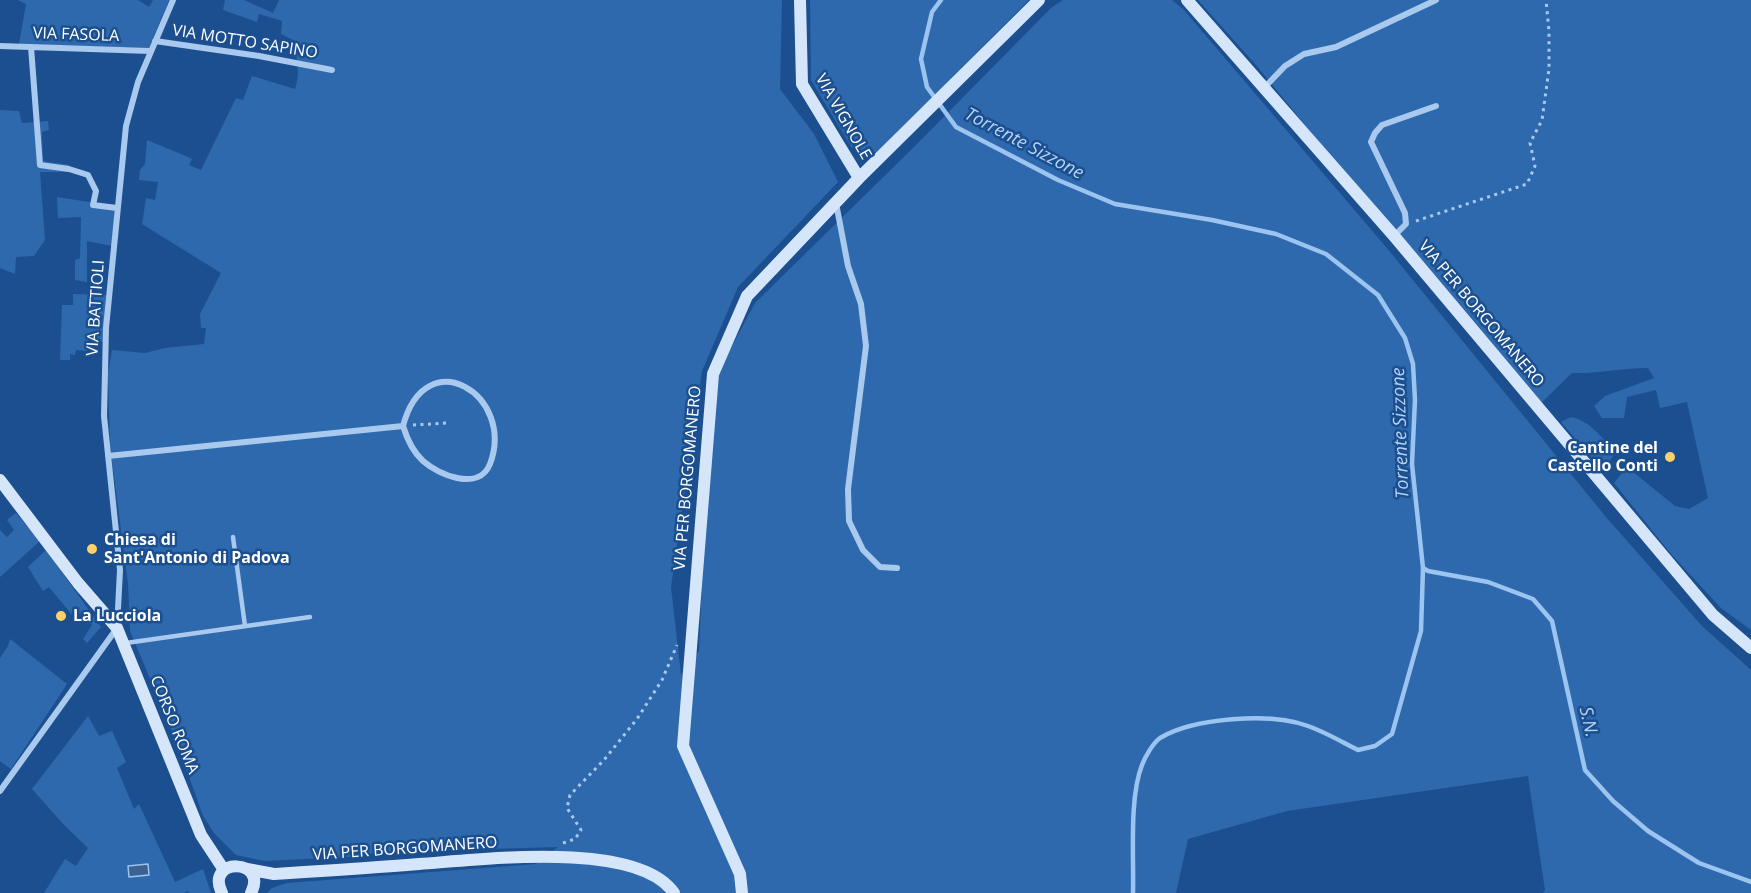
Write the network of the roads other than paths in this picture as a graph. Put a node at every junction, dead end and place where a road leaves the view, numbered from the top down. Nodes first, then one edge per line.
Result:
1 (173, 0) edge
2 (800, 0) edge
3 (1040, 0) edge
4 (1187, 0) edge
5 (1436, 0) edge
6 (154, 41) junction
7 (0, 46) edge
8 (31, 47) junction
9 (150, 51) junction
10 (332, 70) dead end
11 (1263, 88) junction
12 (1436, 106) dead end
13 (859, 178) junction
14 (836, 203) junction
15 (117, 208) junction
16 (1394, 236) junction
17 (403, 426) junction
18 (108, 456) junction
19 (0, 480) edge
20 (232, 537) dead end
21 (897, 568) dead end
22 (310, 616) dead end
23 (245, 626) junction
24 (117, 628) junction
25 (123, 643) junction
26 (1751, 648) edge
27 (0, 791) edge
28 (235, 868) junction
29 (274, 874) junction
30 (222, 893) edge
31 (251, 893) edge
32 (674, 893) edge
33 (741, 893) edge

1 - 6 street, VIA BATTIOLI
2 - 13 main road, VIA VIGNOLE
3 - 13 main road, VIA PER BORGOMANERO
4 - 11 main road, VIA PER BORGOMANERO
5 - 11 street
6 - 9 street, VIA BATTIOLI
6 - 10 street, VIA MOTTO SAPINO
7 - 8 street, VIA FASOLA
8 - 9 street, VIA FASOLA
8 - 15 street
9 - 15 street, VIA BATTIOLI
11 - 16 main road, VIA PER BORGOMANERO
12 - 16 street
13 - 14 main road, VIA PER BORGOMANERO
14 - 21 street
14 - 33 main road, VIA PER BORGOMANERO
15 - 18 street, VIA BATTIOLI
16 - 26 main road, VIA PER BORGOMANERO
17 - 17 street
17 - 18 street
18 - 24 street, VIA BATTIOLI
19 - 24 main road, CORSO ROMA
20 - 23 lane
22 - 23 lane
23 - 25 lane
24 - 25 main road, CORSO ROMA
24 - 27 street
25 - 28 main road, CORSO ROMA
28 - 29 main road, VIA PER BORGOMANERO
28 - 30 main road
28 - 31 main road
29 - 31 main road
29 - 32 main road, VIA PER BORGOMANERO

